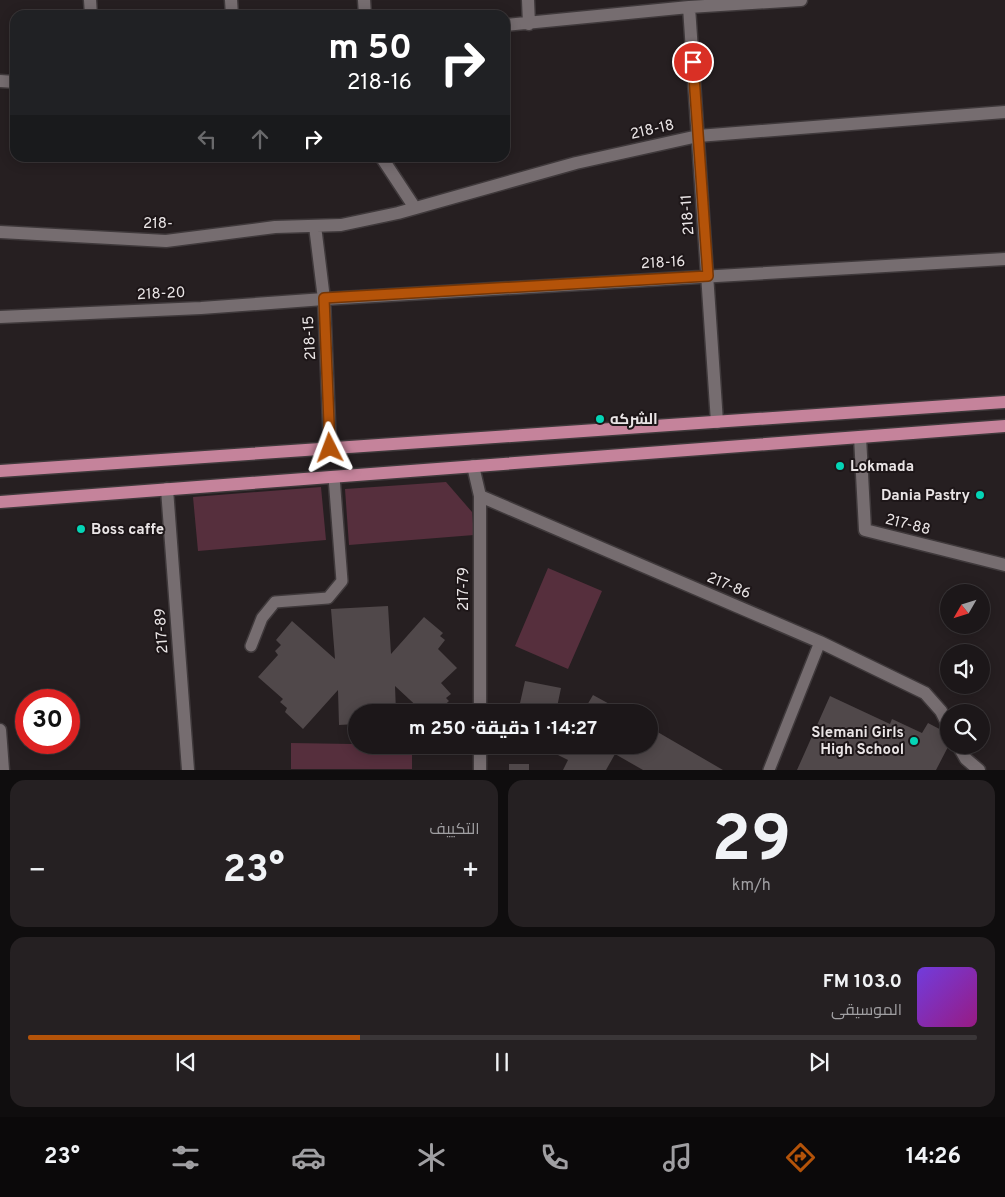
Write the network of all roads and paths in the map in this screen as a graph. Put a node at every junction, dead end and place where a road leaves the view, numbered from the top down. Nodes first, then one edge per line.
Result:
1 (528, 0) edge
2 (801, 0) edge
3 (689, 7) junction
4 (529, 24) junction
5 (510, 25) edge
6 (1005, 112) edge
7 (698, 136) junction
8 (385, 162) edge
9 (415, 208) junction
10 (315, 226) junction
11 (0, 232) edge
12 (1005, 259) edge
13 (708, 276) junction
14 (324, 298) junction
15 (0, 317) edge
16 (1005, 402) edge
17 (718, 422) junction
18 (1005, 426) edge
19 (860, 437) junction
20 (330, 448) junction
21 (473, 466) junction
22 (0, 471) edge
23 (334, 477) junction
24 (167, 489) junction
25 (480, 496) junction
26 (0, 502) edge
27 (1005, 565) edge
28 (820, 642) junction
29 (251, 646) dead end
30 (480, 704) edge
31 (940, 711) edge
32 (0, 730) edge
33 (480, 754) edge
34 (963, 754) edge
35 (3, 770) edge
36 (188, 770) edge
37 (480, 770) edge
38 (768, 770) edge
39 (978, 770) edge

1 - 4 street
2 - 3 street
3 - 4 street
3 - 7 street, 218-11
4 - 5 street
6 - 7 street, 218-18
7 - 9 street, 218-18
7 - 13 street, 218-11
8 - 9 street
9 - 10 street, 218-18
10 - 11 street, 218-
10 - 14 street, 218-15
12 - 13 street, 218-16
13 - 14 street, 218-16
13 - 17 street, 218-11
14 - 15 street, 218-20
14 - 20 street, 218-15
16 - 17 main road
17 - 20 main road
18 - 19 main road
19 - 21 main road
19 - 27 street, 217-88
20 - 22 main road
21 - 23 main road
21 - 25 street, 217-79
23 - 24 main road
23 - 29 lane
24 - 26 main road
24 - 36 street, 217-89
25 - 28 street, 217-86
25 - 30 street, 217-79
28 - 31 street, 217-86
28 - 38 lane
32 - 35 street
33 - 37 street
34 - 39 street

